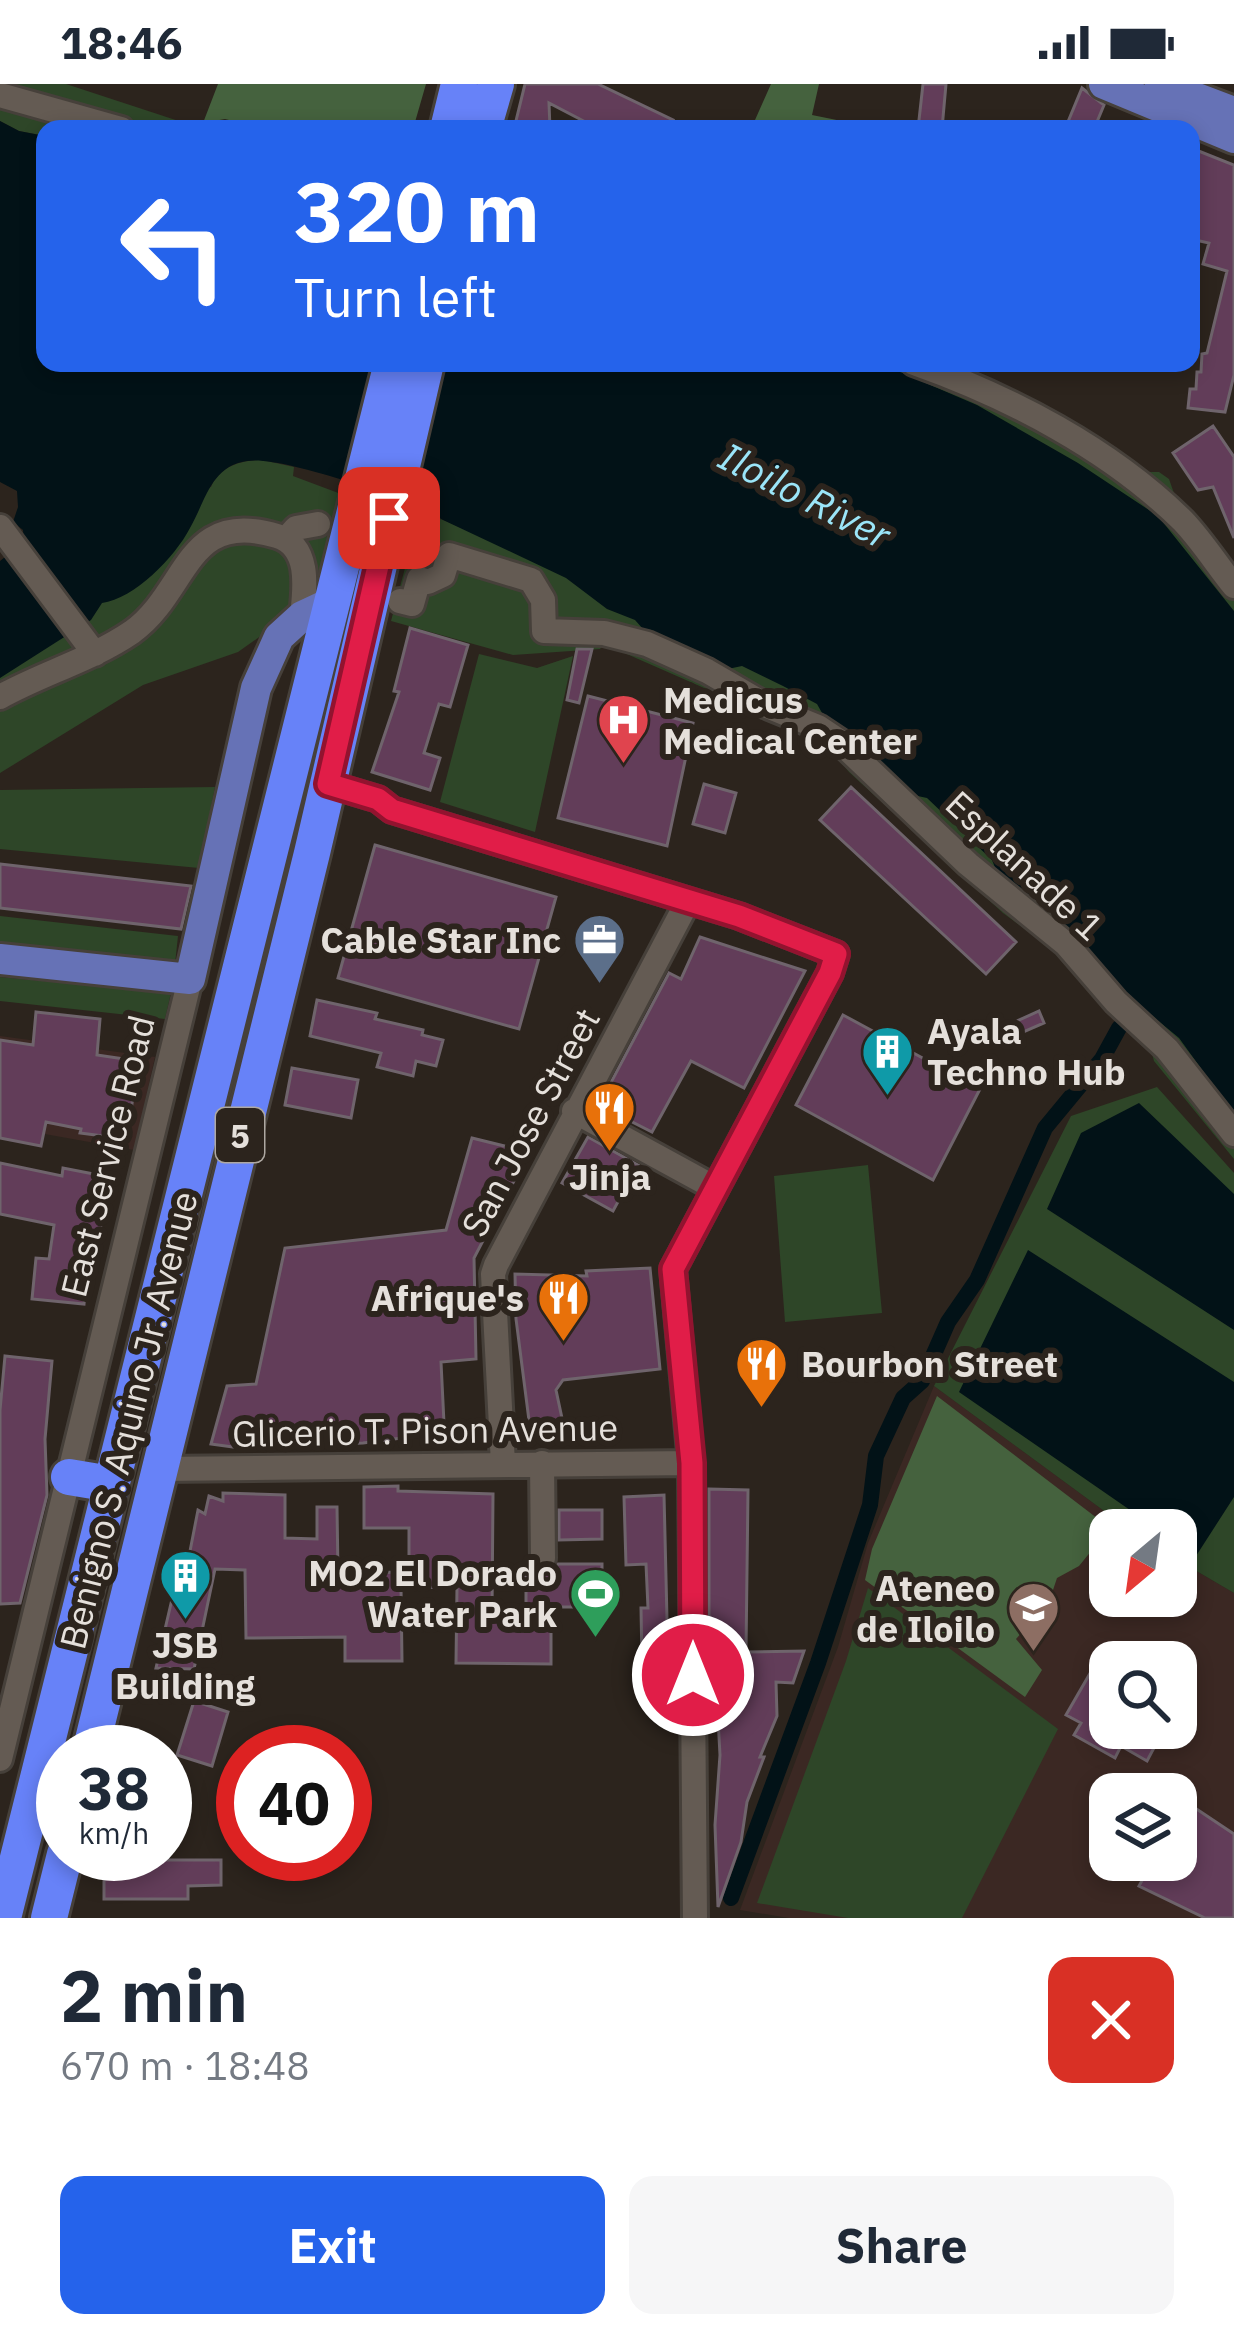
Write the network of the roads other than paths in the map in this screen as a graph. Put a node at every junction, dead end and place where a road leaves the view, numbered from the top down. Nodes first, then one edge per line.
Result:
1 (459, 84) edge
2 (496, 84) edge
3 (1104, 84) edge
4 (1160, 84) edge
5 (0, 95) edge
6 (1234, 112) edge
7 (89, 120) edge
8 (464, 120) edge
9 (470, 120) edge
10 (1191, 120) edge
11 (1200, 124) edge
12 (1234, 138) edge
13 (391, 372) edge
14 (423, 372) edge
15 (937, 372) edge
16 (373, 513) junction
17 (318, 524) dead end
18 (4, 533) edge
19 (286, 539) junction
20 (1234, 586) edge
21 (400, 601) dead end
22 (317, 609) junction
23 (87, 644) junction
24 (0, 697) edge
25 (326, 792) junction
26 (688, 901) junction
27 (0, 959) edge
28 (190, 979) junction
29 (574, 1111) junction
30 (1234, 1134) edge
31 (715, 1188) junction
32 (163, 1281) junction
33 (202, 1291) junction
34 (503, 1463) junction
35 (542, 1463) junction
36 (692, 1463) junction
37 (160, 1469) junction
38 (69, 1478) junction
39 (111, 1484) junction
40 (543, 1558) dead end
41 (97, 1725) edge
42 (0, 1759) edge
43 (58, 1881) edge
44 (6, 1908) edge
45 (50, 1913) edge
46 (695, 1918) edge

1 - 8 highway
2 - 9 highway
3 - 10 main road
4 - 6 main road
5 - 7 street
11 - 12 main road
13 - 16 highway, Benigno S. Aquino Jr. Avenue / 5
14 - 16 highway, Benigno S. Aquino Jr. Avenue / 5
15 - 20 street
16 - 22 highway, Benigno S. Aquino Jr. Avenue / 5
16 - 25 highway, Benigno S. Aquino Jr. Avenue / 5
17 - 19 street
18 - 23 street
19 - 22 street
19 - 23 street
21 - 30 street, Esplanade 1
22 - 28 main road, East Service Road
22 - 32 highway, Benigno S. Aquino Jr. Avenue / 5
23 - 24 street
25 - 26 street
25 - 33 highway, Benigno S. Aquino Jr. Avenue / 5
26 - 29 street, San Jose Street
26 - 31 street
27 - 28 main road
28 - 38 street, East Service Road
29 - 31 street
29 - 34 street, San Jose Street
31 - 36 street
32 - 33 highway
32 - 39 highway, Benigno S. Aquino Jr. Avenue / 5
33 - 37 highway, Benigno S. Aquino Jr. Avenue / 5
34 - 35 street, Glicerio T. Pison Avenue
34 - 37 street, Glicerio T. Pison Avenue
35 - 36 street, Glicerio T. Pison Avenue
35 - 40 street
36 - 46 street
37 - 41 highway, Benigno S. Aquino Jr. Avenue / 5
38 - 39 highway
38 - 42 street, East Service Road
39 - 44 highway, Benigno S. Aquino Jr. Avenue / 5
43 - 45 highway
44 - 45 highway

